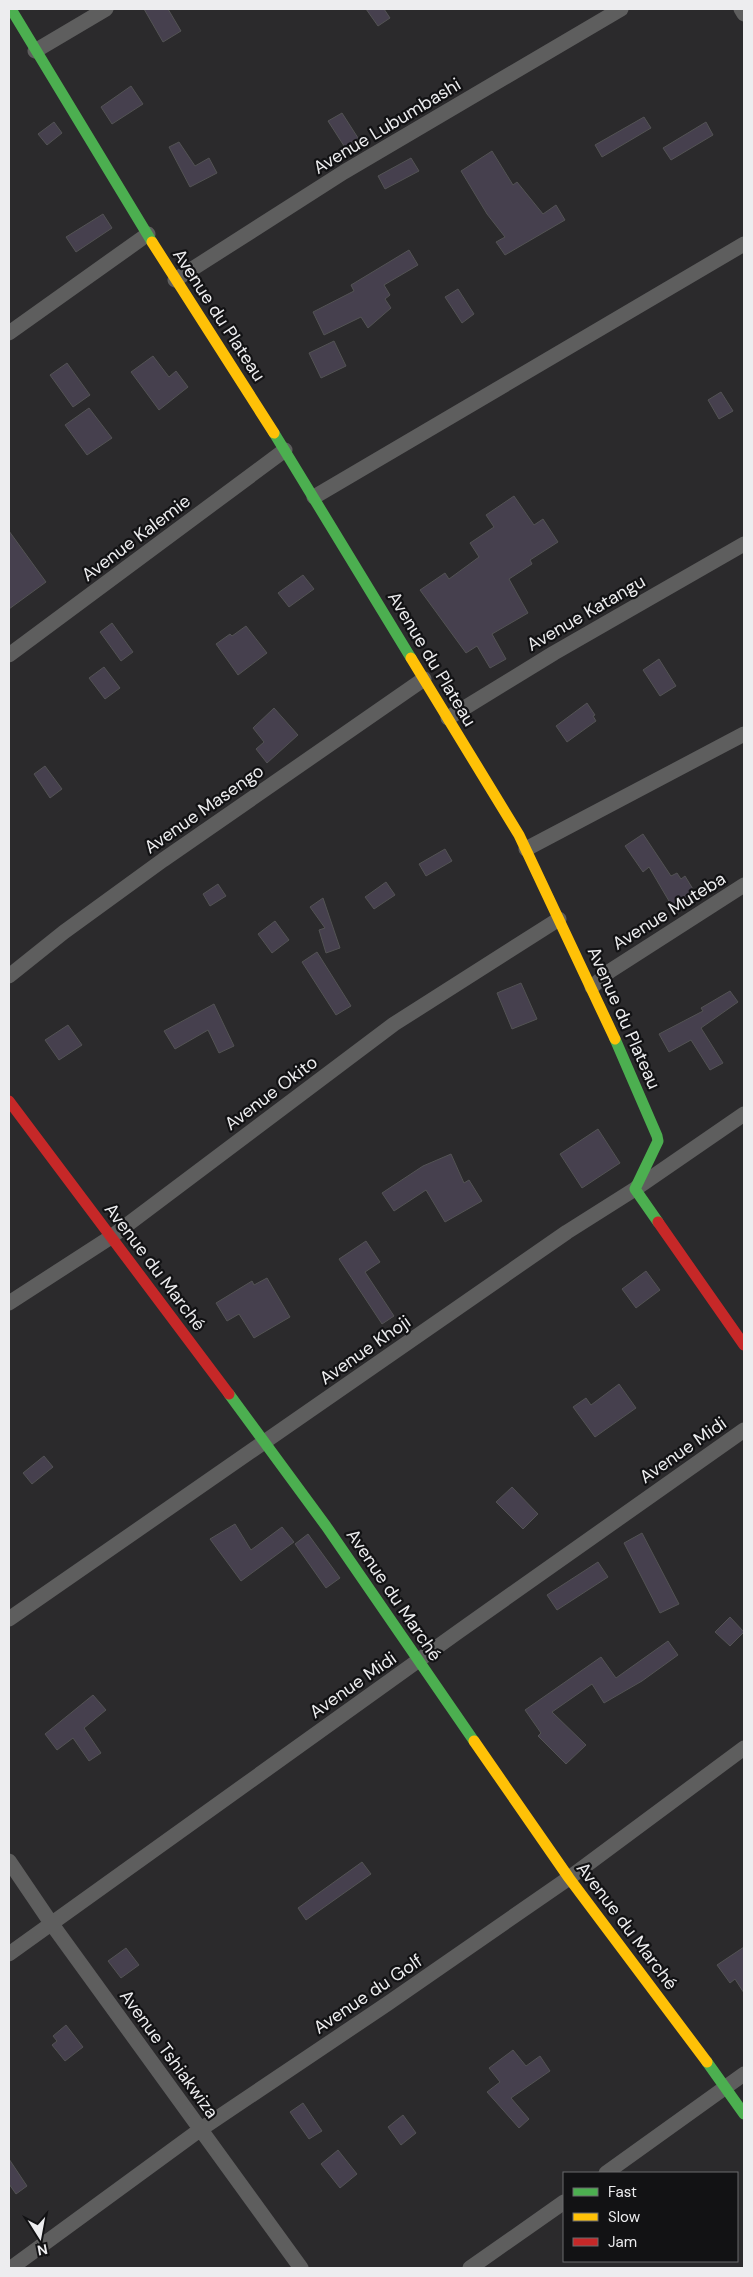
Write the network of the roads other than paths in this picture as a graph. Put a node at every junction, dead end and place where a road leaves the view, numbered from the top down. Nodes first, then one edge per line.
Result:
1 (106, 9) edge
2 (622, 9) edge
3 (741, 9) edge
4 (744, 14) edge
5 (12, 18) edge
6 (35, 51) junction
7 (148, 234) junction
8 (744, 244) edge
9 (175, 280) junction
10 (9, 333) edge
11 (285, 450) junction
12 (314, 496) junction
13 (744, 544) edge
14 (9, 655) edge
15 (424, 679) junction
16 (448, 718) junction
17 (744, 734) edge
18 (526, 849) junction
19 (744, 885) edge
20 (559, 919) junction
21 (9, 976) edge
22 (592, 987) junction
23 (9, 1101) edge
24 (744, 1114) edge
25 (635, 1189) junction
26 (111, 1237) junction
27 (9, 1303) edge
28 (744, 1345) edge
29 (744, 1430) edge
30 (265, 1442) junction
31 (9, 1619) edge
32 (418, 1662) junction
33 (744, 1748) edge
34 (9, 1861) edge
35 (569, 1878) junction
36 (51, 1923) junction
37 (9, 1954) edge
38 (744, 2074) edge
39 (726, 2087) junction
40 (744, 2114) edge
41 (200, 2129) junction
42 (607, 2172) edge
43 (563, 2203) edge
44 (11, 2268) edge
45 (301, 2268) edge
46 (470, 2268) edge

1 - 6 street
2 - 9 street, Avenue Lubumbashi
3 - 4 street
5 - 6 street, Avenue du Plateau
6 - 7 street, Avenue du Plateau
7 - 9 street, Avenue du Plateau
7 - 10 street
8 - 12 street
9 - 11 street, Avenue du Plateau
11 - 12 street, Avenue du Plateau
11 - 14 street, Avenue Kalemie
12 - 15 street, Avenue du Plateau
13 - 16 street, Avenue Katangu
15 - 16 street, Avenue du Plateau
15 - 21 street, Avenue Masengo
16 - 18 street, Avenue du Plateau
17 - 18 street
18 - 20 street, Avenue du Plateau
19 - 22 street, Avenue Muteba
20 - 22 street, Avenue du Plateau
20 - 26 street, Avenue Okito
22 - 25 street, Avenue du Plateau
23 - 26 street, Avenue du Marché
24 - 25 street, Avenue Khoji
25 - 28 street
25 - 30 street, Avenue Khoji
26 - 27 street, Avenue Okito
26 - 30 street, Avenue du Marché
29 - 32 street, Avenue Midi
30 - 31 street, Avenue Khoji
30 - 32 street, Avenue du Marché
32 - 35 street, Avenue du Marché
32 - 36 street, Avenue Midi
33 - 35 street, Avenue du Golf
34 - 36 street, Avenue Tshiakwiza
35 - 39 street, Avenue du Marché
35 - 41 street, Avenue du Golf
36 - 37 street, Avenue Midi
36 - 41 street, Avenue Tshiakwiza
38 - 39 street
39 - 40 street, Avenue du Marché
39 - 42 street
41 - 44 street, Avenue du Golf
41 - 45 street, Avenue Tshiakwiza
43 - 46 street

